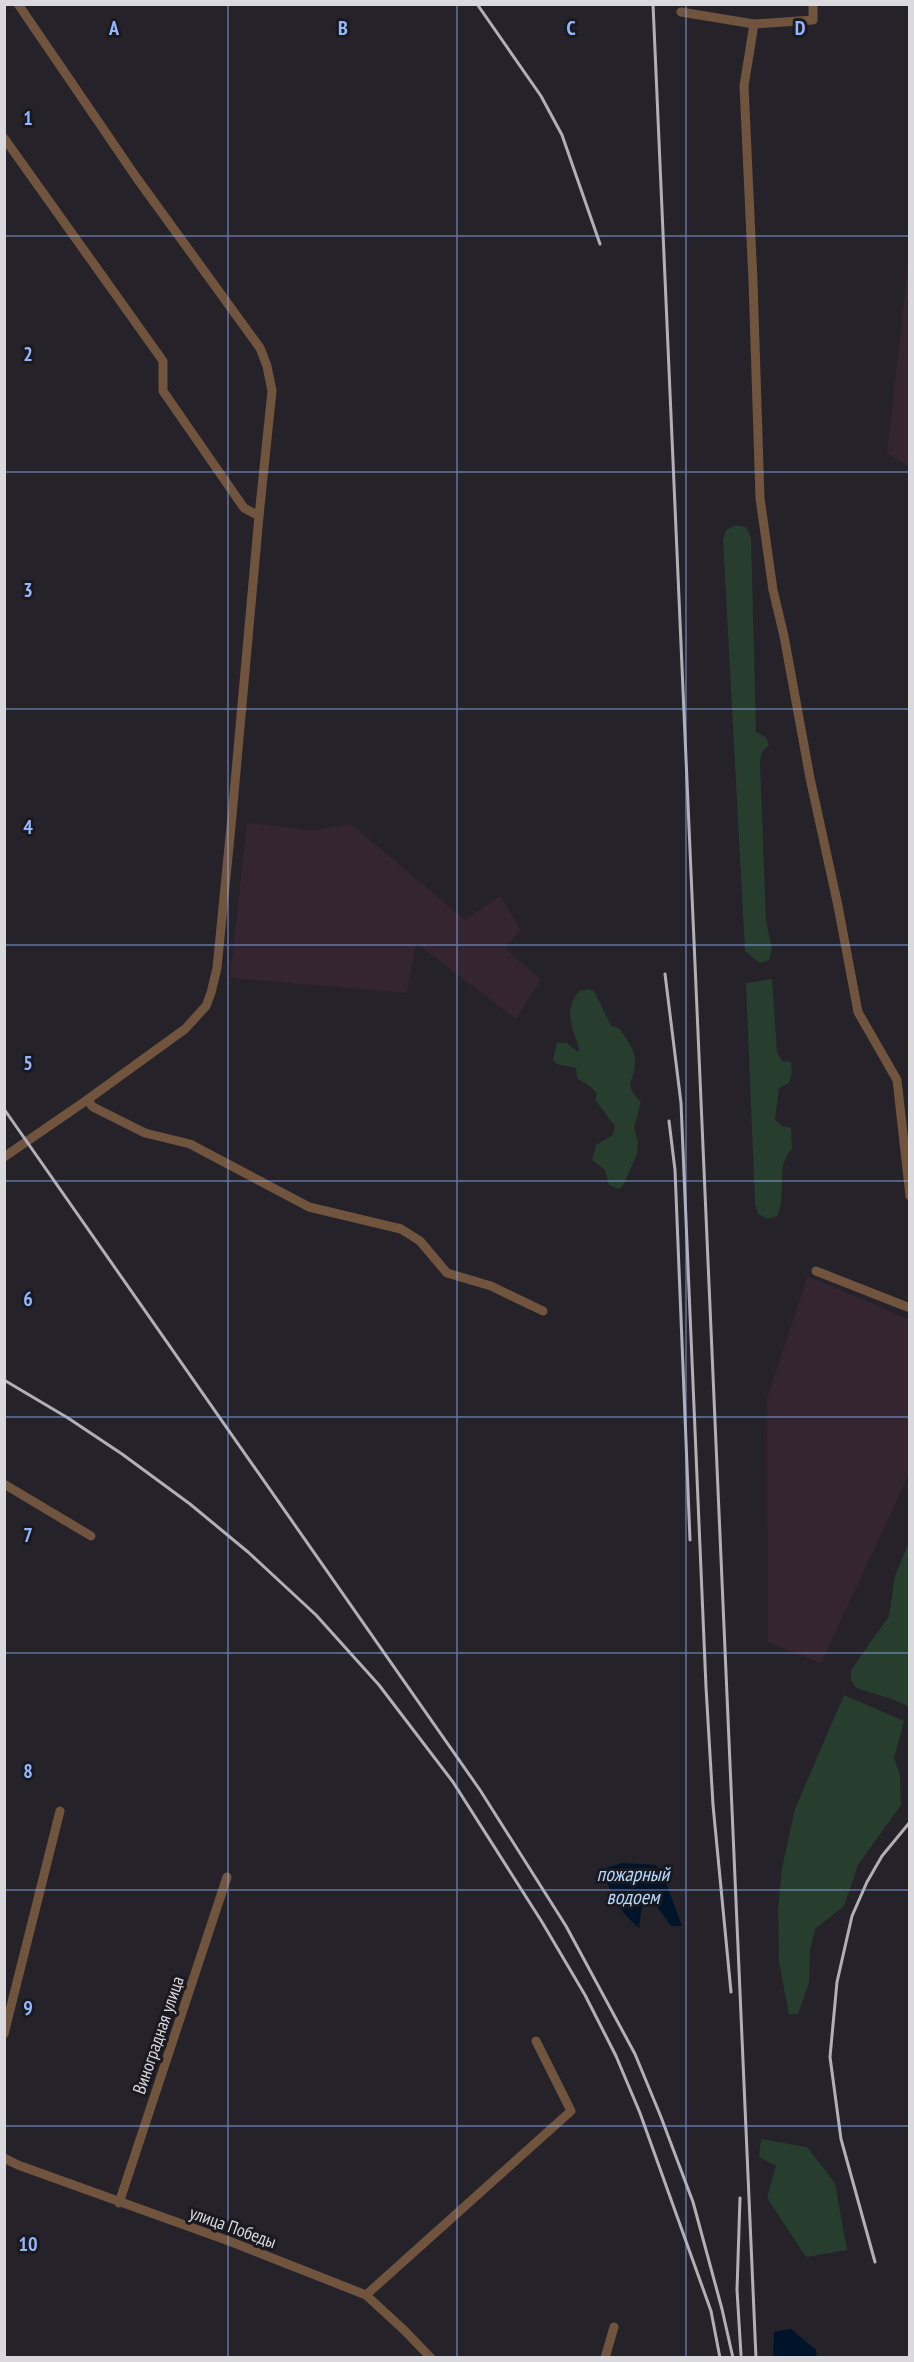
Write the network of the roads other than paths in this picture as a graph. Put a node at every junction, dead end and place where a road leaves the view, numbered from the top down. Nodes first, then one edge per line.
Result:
1 (18, 4) edge
2 (813, 4) edge
3 (681, 12) dead end
4 (754, 24) junction
5 (4, 138) edge
6 (259, 516) junction
7 (87, 1100) junction
8 (4, 1156) edge
9 (909, 1196) edge
10 (816, 1271) dead end
11 (909, 1308) edge
12 (543, 1311) dead end
13 (4, 1484) edge
14 (91, 1536) dead end
15 (60, 1811) dead end
16 (226, 1877) dead end
17 (4, 2034) edge
18 (536, 2041) dead end
19 (4, 2158) edge
20 (119, 2203) junction
21 (366, 2295) junction
22 (614, 2327) dead end
23 (431, 2358) edge
24 (605, 2358) edge

1 - 6 street
2 - 4 street
3 - 4 street
4 - 9 street
5 - 6 street
6 - 7 street
7 - 8 street
7 - 12 street
10 - 11 street
13 - 14 street
15 - 17 street
16 - 20 street, Виноградная улица
18 - 21 street
19 - 20 street, улица Победы
20 - 21 street, улица Победы
21 - 23 street, улица Победы
22 - 24 street

